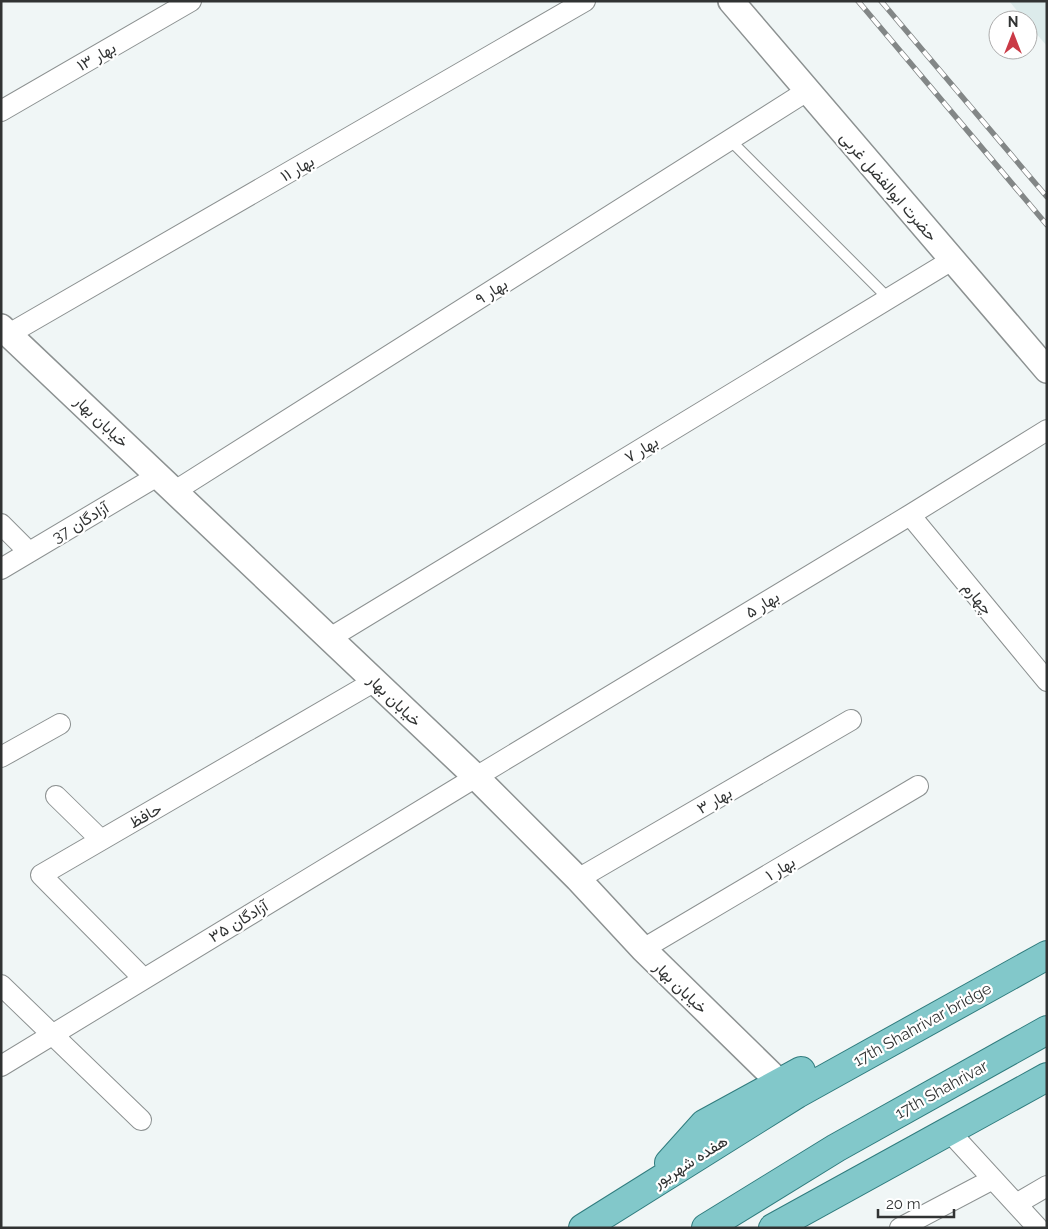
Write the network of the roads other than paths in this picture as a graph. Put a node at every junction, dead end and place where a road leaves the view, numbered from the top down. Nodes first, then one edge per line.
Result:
1 (191, 1) edge
2 (585, 1) edge
3 (731, 1) edge
4 (807, 91) junction
5 (1, 111) edge
6 (730, 140) junction
7 (952, 260) junction
8 (889, 299) junction
9 (5, 330) edge
10 (1047, 370) edge
11 (1047, 430) edge
12 (167, 483) junction
13 (910, 515) junction
14 (1, 524) edge
15 (29, 552) junction
16 (1, 569) edge
17 (330, 638) junction
18 (1047, 680) edge
19 (375, 681) junction
20 (851, 720) dead end
21 (60, 724) dead end
22 (1, 757) edge
23 (476, 777) junction
24 (918, 786) dead end
25 (56, 796) dead end
26 (101, 840) junction
27 (578, 879) junction
28 (1047, 936) edge
29 (643, 949) junction
30 (1047, 955) edge
31 (144, 979) junction
32 (1, 985) edge
33 (1047, 1030) edge
34 (52, 1035) junction
35 (1, 1066) edge
36 (1047, 1077) edge
37 (789, 1088) junction
38 (141, 1120) dead end
39 (948, 1130) junction
40 (993, 1179) junction
41 (1047, 1186) edge
42 (1016, 1204) junction
43 (583, 1228) edge
44 (706, 1228) edge
45 (773, 1228) edge
46 (900, 1228) edge
47 (1038, 1228) edge

1 - 5 street, بهار ۱۳
2 - 9 street, بهار ۱۱
3 - 4 street, حضرت ابوالفضل غربی
4 - 6 street, بهار ۹
4 - 7 street, حضرت ابوالفضل غربی
6 - 8 lane
6 - 12 street, بهار ۹
7 - 8 street, بهار ۷
7 - 10 street, حضرت ابوالفضل غربی
8 - 17 street, بهار ۷
9 - 12 street, خیابان بهار
11 - 13 street, بهار ۵
12 - 15 street, آزادگان 37
12 - 17 street, خیابان بهار
13 - 18 street, چهارم
13 - 23 street, بهار ۵
14 - 15 street
15 - 16 street, آزادگان 37
17 - 19 street, خیابان بهار
19 - 23 street, خیابان بهار
19 - 26 street, حافظ
20 - 27 street, بهار ۳
21 - 22 street
23 - 27 street, خیابان بهار
23 - 31 street, آزادگان ۳۵
24 - 29 street, بهار ۱
25 - 26 street
26 - 31 street, حافظ
27 - 29 street, خیابان بهار
28 - 37 main road
29 - 37 street, خیابان بهار
30 - 37 main road, 17th Shahrivar bridge
31 - 34 street, آزادگان ۳۵
32 - 34 street
33 - 44 main road, 17th Shahrivar
34 - 35 street, آزادگان ۳۵
34 - 38 street
36 - 39 main road
37 - 43 main road, هفده شهریور
39 - 40 street
39 - 45 main road
40 - 42 street
40 - 46 street
41 - 42 street
42 - 47 street

